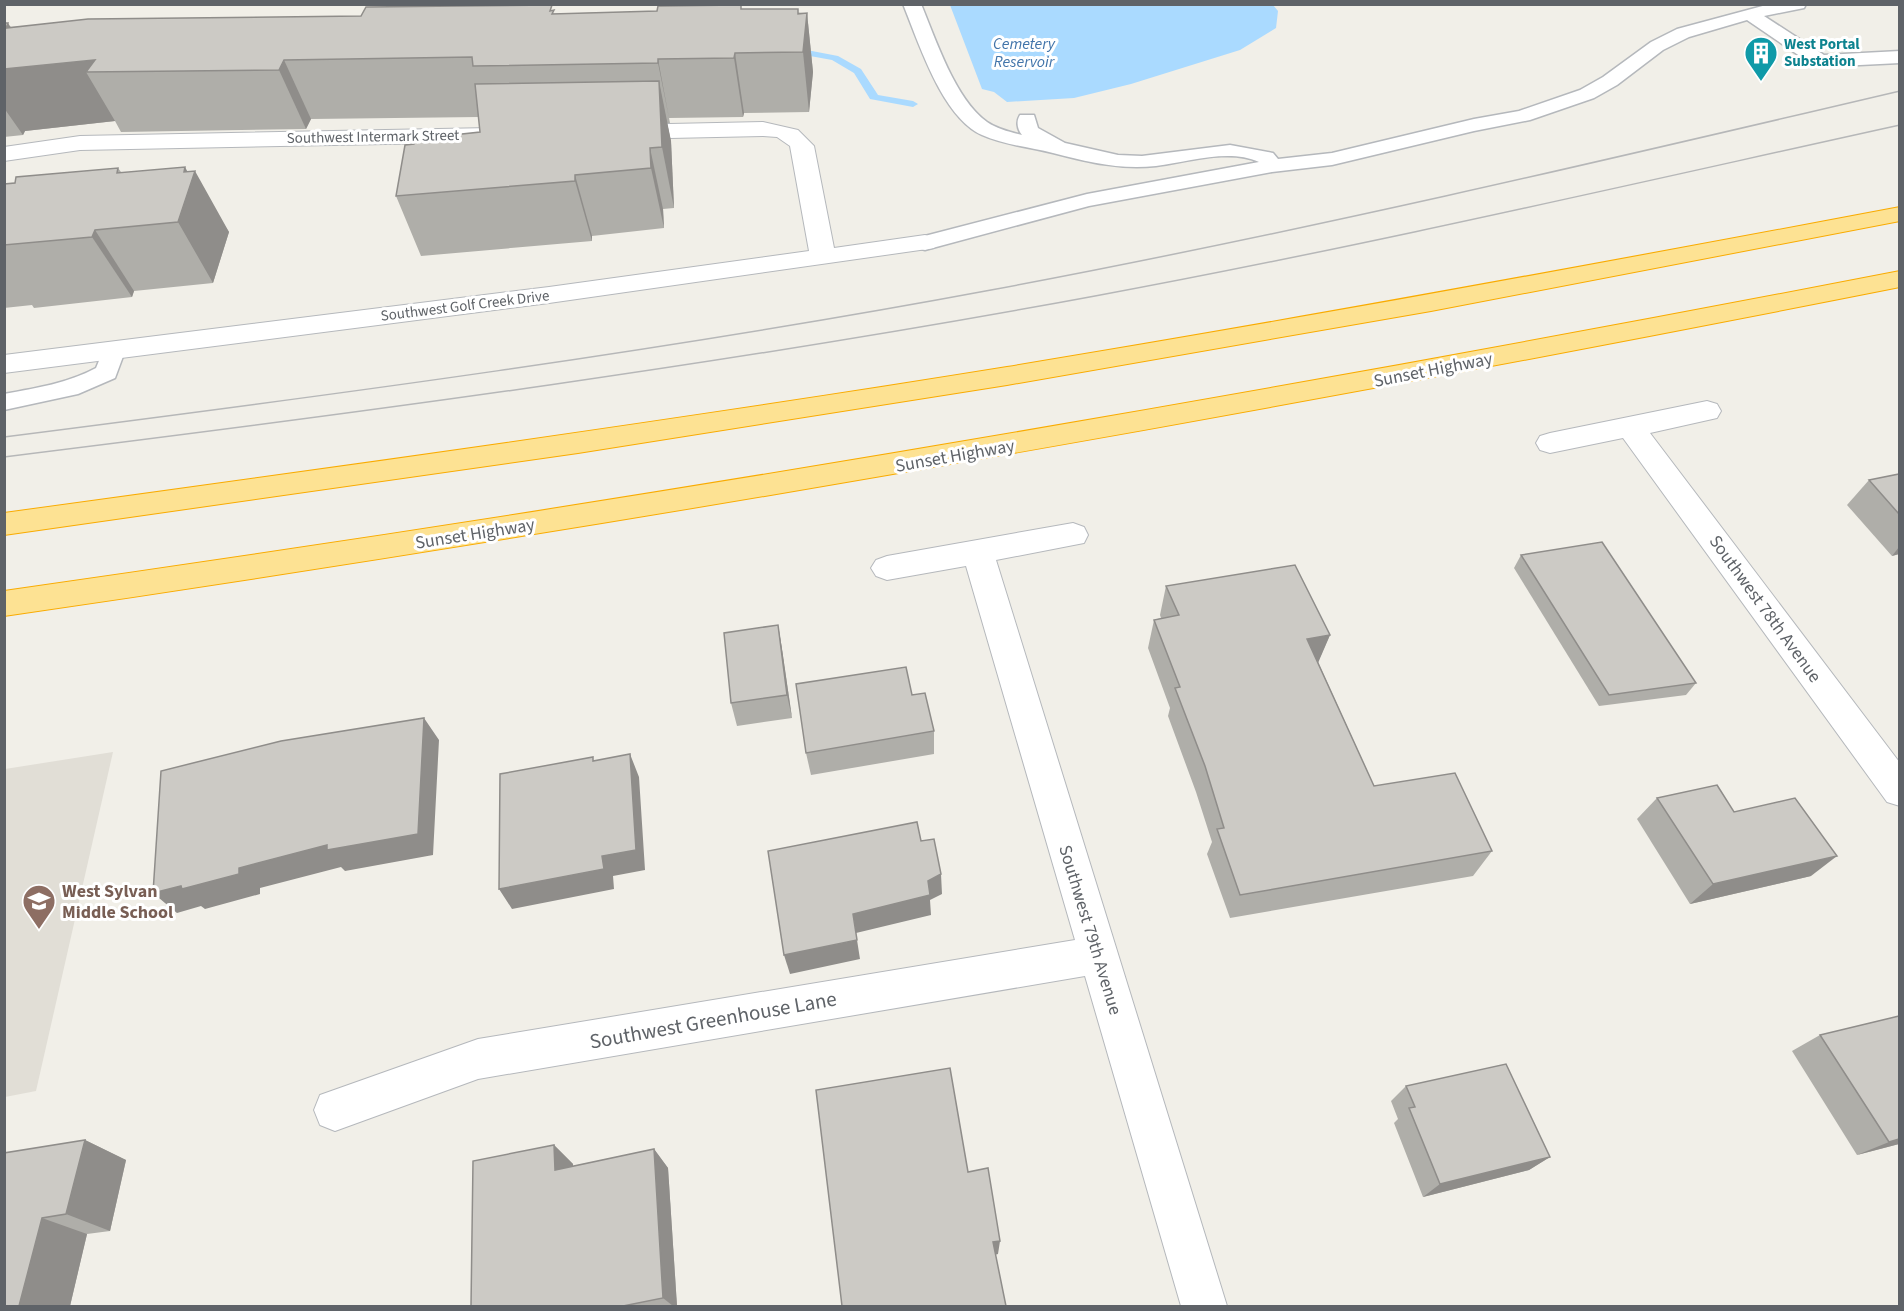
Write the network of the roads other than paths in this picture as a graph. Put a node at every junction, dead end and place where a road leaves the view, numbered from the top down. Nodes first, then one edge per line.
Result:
1 (912, 4) edge
2 (1798, 4) edge
3 (1749, 14) junction
4 (1899, 57) edge
5 (1027, 119) dead end
6 (596, 133) edge
7 (512, 134) edge
8 (1061, 149) junction
9 (4, 154) edge
10 (1272, 166) junction
11 (1899, 214) edge
12 (925, 243) joint
13 (823, 258) junction
14 (1899, 279) edge
15 (112, 351) junction
16 (4, 364) edge
17 (4, 402) edge
18 (1707, 411) dead end
19 (1630, 428) junction
20 (1550, 443) dead end
21 (4, 524) edge
22 (1072, 535) dead end
23 (978, 553) junction
24 (887, 568) dead end
25 (4, 604) edge
26 (1899, 791) edge
27 (1097, 955) junction
28 (335, 1110) dead end
29 (1204, 1306) edge

1 - 8 lane
2 - 3 lane
3 - 4 lane
3 - 10 lane
5 - 8 lane
6 - 13 street
7 - 9 street, Southwest Intermark Street
8 - 10 lane
10 - 12 lane
11 - 21 highway
12 - 13 street, Southwest Golf Creek Drive
13 - 15 street, Southwest Golf Creek Drive
14 - 25 highway, Sunset Highway
15 - 16 street, Southwest Golf Creek Drive
15 - 17 lane
18 - 19 street
19 - 20 street
19 - 26 street, Southwest 78th Avenue
22 - 23 street
23 - 24 street
23 - 27 street, Southwest 79th Avenue
27 - 28 street, Southwest Greenhouse Lane
27 - 29 street, Southwest 79th Avenue

